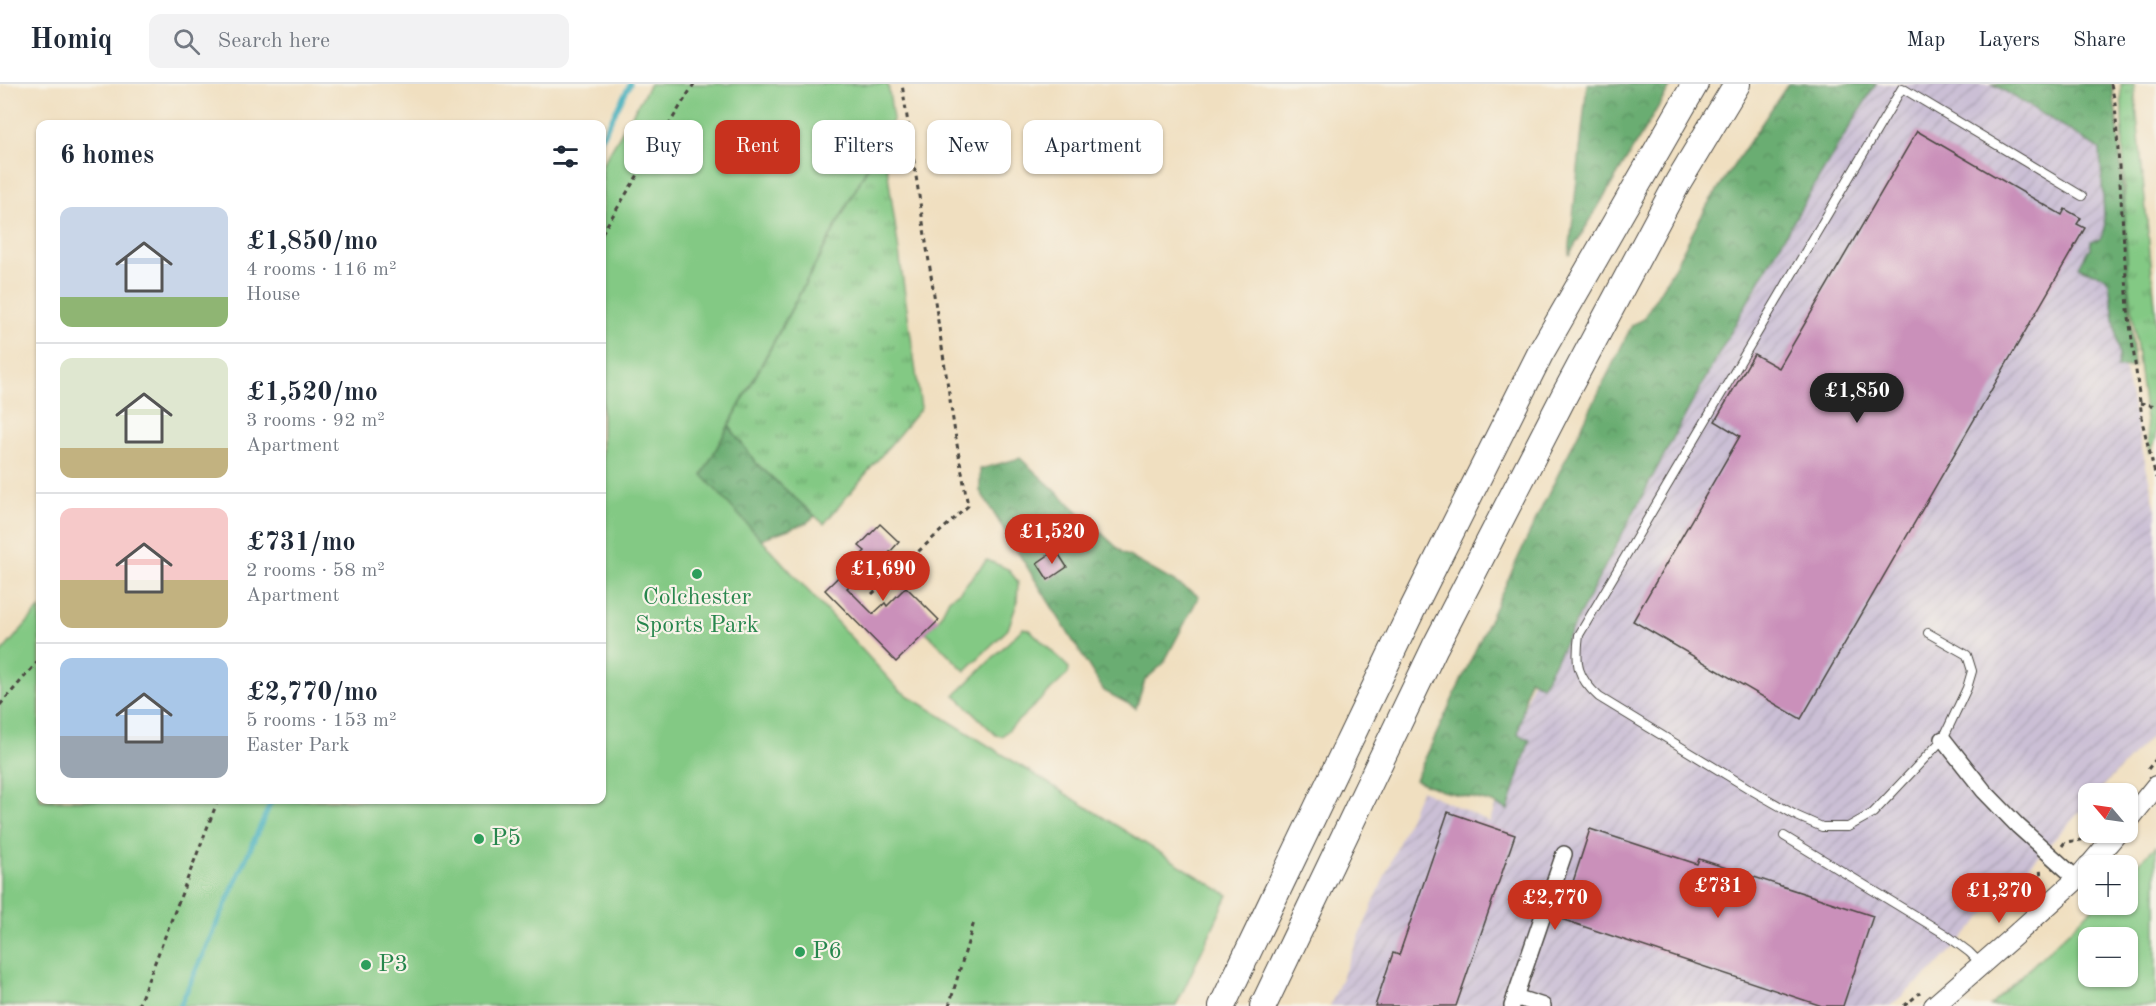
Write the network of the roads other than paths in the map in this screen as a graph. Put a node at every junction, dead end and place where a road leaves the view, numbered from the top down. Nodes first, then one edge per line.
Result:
1 (1695, 84) edge
2 (1737, 84) edge
3 (2082, 196) dead end
4 (1928, 633) dead end
5 (1943, 739) junction
6 (2156, 786) edge
7 (2138, 808) edge
8 (1784, 836) dead end
9 (2108, 843) edge
10 (1564, 854) dead end
11 (2098, 855) edge
12 (2078, 865) edge
13 (2078, 876) edge
14 (1982, 965) junction
15 (1514, 1002) edge
16 (1222, 1006) edge
17 (1263, 1006) edge
18 (1543, 1006) edge
19 (1934, 1006) edge

1 - 16 highway
2 - 17 highway
3 - 5 lane
4 - 5 lane
5 - 12 street
6 - 7 street
8 - 14 lane
9 - 11 street
10 - 15 street
13 - 14 street
14 - 19 street
15 - 18 street

